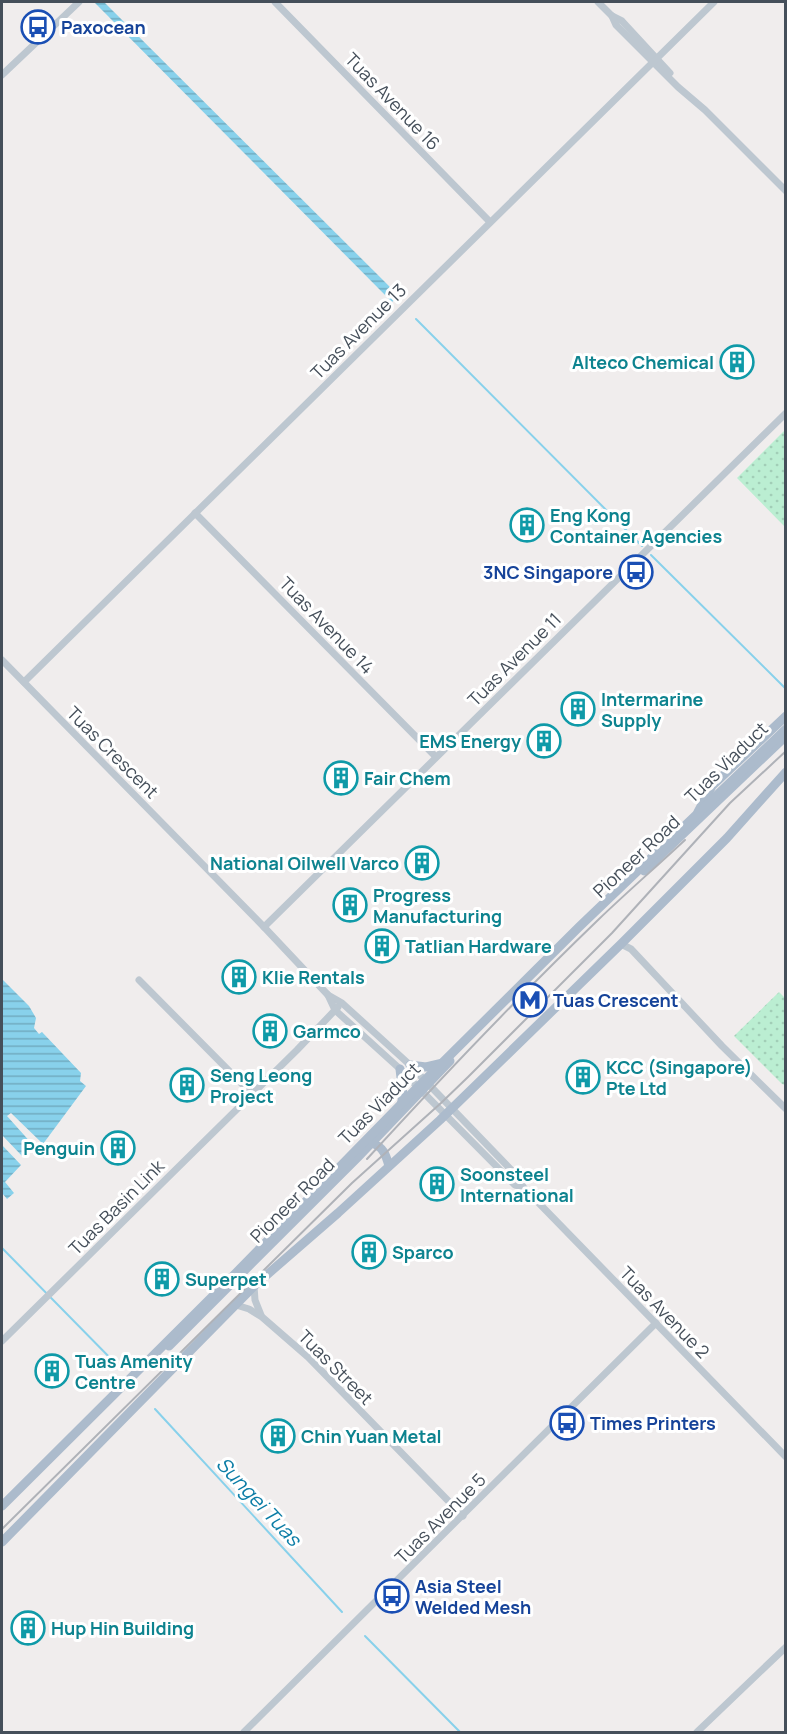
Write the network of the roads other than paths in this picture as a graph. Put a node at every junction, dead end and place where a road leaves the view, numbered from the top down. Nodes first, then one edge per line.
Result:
1 (79, 2) edge
2 (275, 2) edge
3 (598, 2) edge
4 (714, 2) edge
5 (656, 60) junction
6 (2, 75) edge
7 (786, 191) edge
8 (490, 222) junction
9 (786, 413) edge
10 (195, 513) junction
11 (2, 660) edge
12 (24, 682) junction
13 (786, 716) edge
14 (786, 729) edge
15 (786, 736) edge
16 (436, 758) junction
17 (786, 772) edge
18 (786, 782) edge
19 (696, 814) junction
20 (731, 834) junction
21 (264, 927) junction
22 (621, 944) junction
23 (139, 980) dead end
24 (328, 995) junction
25 (342, 1004) junction
26 (335, 1010) junction
27 (449, 1062) junction
28 (410, 1065) junction
29 (400, 1069) junction
30 (425, 1087) junction
31 (252, 1094) junction
32 (786, 1109) edge
33 (449, 1111) junction
34 (399, 1114) junction
35 (371, 1143) junction
36 (389, 1166) junction
37 (254, 1286) junction
38 (236, 1305) junction
39 (262, 1317) junction
40 (656, 1323) junction
41 (2, 1341) edge
42 (786, 1457) edge
43 (2, 1506) edge
44 (2, 1511) edge
45 (463, 1516) junction
46 (2, 1542) edge
47 (786, 1647) edge
48 (244, 1732) edge
49 (698, 1732) edge

1 - 6 street
2 - 8 street, Tuas Avenue 16
3 - 5 street
4 - 5 street, Tuas Avenue 13
5 - 7 street
5 - 8 street, Tuas Avenue 13
8 - 10 street, Tuas Avenue 13
9 - 16 street, Tuas Avenue 11
10 - 12 street, Tuas Avenue 13
10 - 16 street, Tuas Avenue 14
11 - 12 street, Tuas Crescent
12 - 21 street, Tuas Crescent
13 - 19 main road
14 - 19 main road, Tuas Viaduct, bridge
15 - 27 main road, Pioneer Road
16 - 21 street, Tuas Avenue 11
17 - 20 main road, Pioneer Road
18 - 20 main road
19 - 43 main road, Tuas Viaduct, bridge
20 - 22 main road, Pioneer Road
21 - 24 street, Tuas Crescent
22 - 32 street
22 - 33 main road, Pioneer Road
23 - 31 street
24 - 25 street, Tuas Crescent
24 - 26 street, Tuas Crescent
25 - 26 street, Tuas Basin Link
25 - 28 street, Tuas Crescent
26 - 29 street, Tuas Crescent
26 - 31 street, Tuas Basin Link
27 - 28 main road
27 - 30 main road, Pioneer Road
28 - 30 street, Tuas Crescent
29 - 30 street, Tuas Crescent
29 - 34 main road
30 - 33 street, Tuas Crescent
30 - 34 main road, Pioneer Road
31 - 41 street, Tuas Basin Link
33 - 36 main road, Pioneer Road
33 - 40 street, Tuas Avenue 2
34 - 35 main road, Pioneer Road
35 - 36 main road
35 - 44 main road, Pioneer Road
36 - 37 main road, Pioneer Road
37 - 38 main road, Pioneer Road
37 - 39 street
38 - 39 street, Tuas Street
38 - 46 main road, Pioneer Road
39 - 45 street, Tuas Street
40 - 42 street, Tuas Avenue 2
40 - 45 street, Tuas Avenue 5
45 - 48 street, Tuas Avenue 5
47 - 49 street

